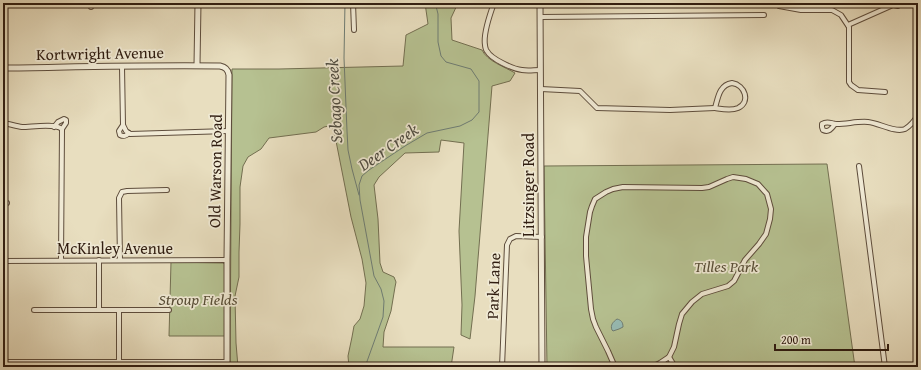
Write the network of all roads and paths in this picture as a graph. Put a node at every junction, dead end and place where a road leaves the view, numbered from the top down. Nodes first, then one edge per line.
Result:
1 (198, 3) edge
2 (353, 3) edge
3 (494, 3) edge
4 (540, 3) edge
5 (777, 3) edge
6 (898, 6) dead end
7 (764, 16) dead end
8 (541, 17) junction
9 (848, 25) junction
10 (354, 30) dead end
11 (197, 65) junction
12 (122, 67) junction
13 (3, 68) edge
14 (540, 70) junction
15 (541, 89) junction
16 (885, 92) dead end
17 (716, 108) junction
18 (918, 115) edge
19 (3, 123) edge
20 (835, 124) dead end
21 (123, 125) junction
22 (54, 127) junction
23 (63, 130) junction
24 (228, 131) junction
25 (129, 133) junction
26 (859, 166) dead end
27 (167, 190) dead end
28 (542, 237) junction
29 (62, 260) junction
30 (99, 260) junction
31 (120, 260) junction
32 (226, 260) junction
33 (3, 261) edge
34 (34, 310) dead end
35 (99, 310) junction
36 (169, 310) dead end
37 (120, 311) junction
38 (669, 357) junction
39 (3, 362) edge
40 (119, 365) edge
41 (227, 365) edge
42 (502, 367) edge
43 (542, 367) edge
44 (615, 367) edge
45 (652, 367) edge
46 (675, 367) edge
47 (885, 367) edge

1 - 11 street
2 - 10 street
3 - 14 street
4 - 8 street, Litzsinger Road
5 - 9 street
6 - 9 street
7 - 8 street
8 - 14 street, Litzsinger Road
9 - 16 street
11 - 12 street, Kortwright Avenue
11 - 24 street, Old Warson Road
12 - 13 street, Kortwright Avenue
12 - 21 street
14 - 15 street, Litzsinger Road
15 - 17 street
15 - 28 street, Litzsinger Road
17 - 17 street
18 - 20 street
19 - 22 street
21 - 25 street
21 - 25 street
22 - 23 street
22 - 23 street
23 - 29 street
24 - 25 street
24 - 32 street, Old Warson Road
26 - 47 street
27 - 31 street
28 - 42 street, Park Lane
28 - 43 street, Litzsinger Road
29 - 30 street, McKinley Avenue
29 - 33 street, McKinley Avenue
30 - 31 street, McKinley Avenue
30 - 35 street
31 - 32 street, McKinley Avenue
32 - 41 street, Old Warson Road
34 - 35 street
35 - 37 street
36 - 37 street
37 - 40 street
38 - 44 street
38 - 45 street
38 - 46 street
39 - 40 street
40 - 41 street

